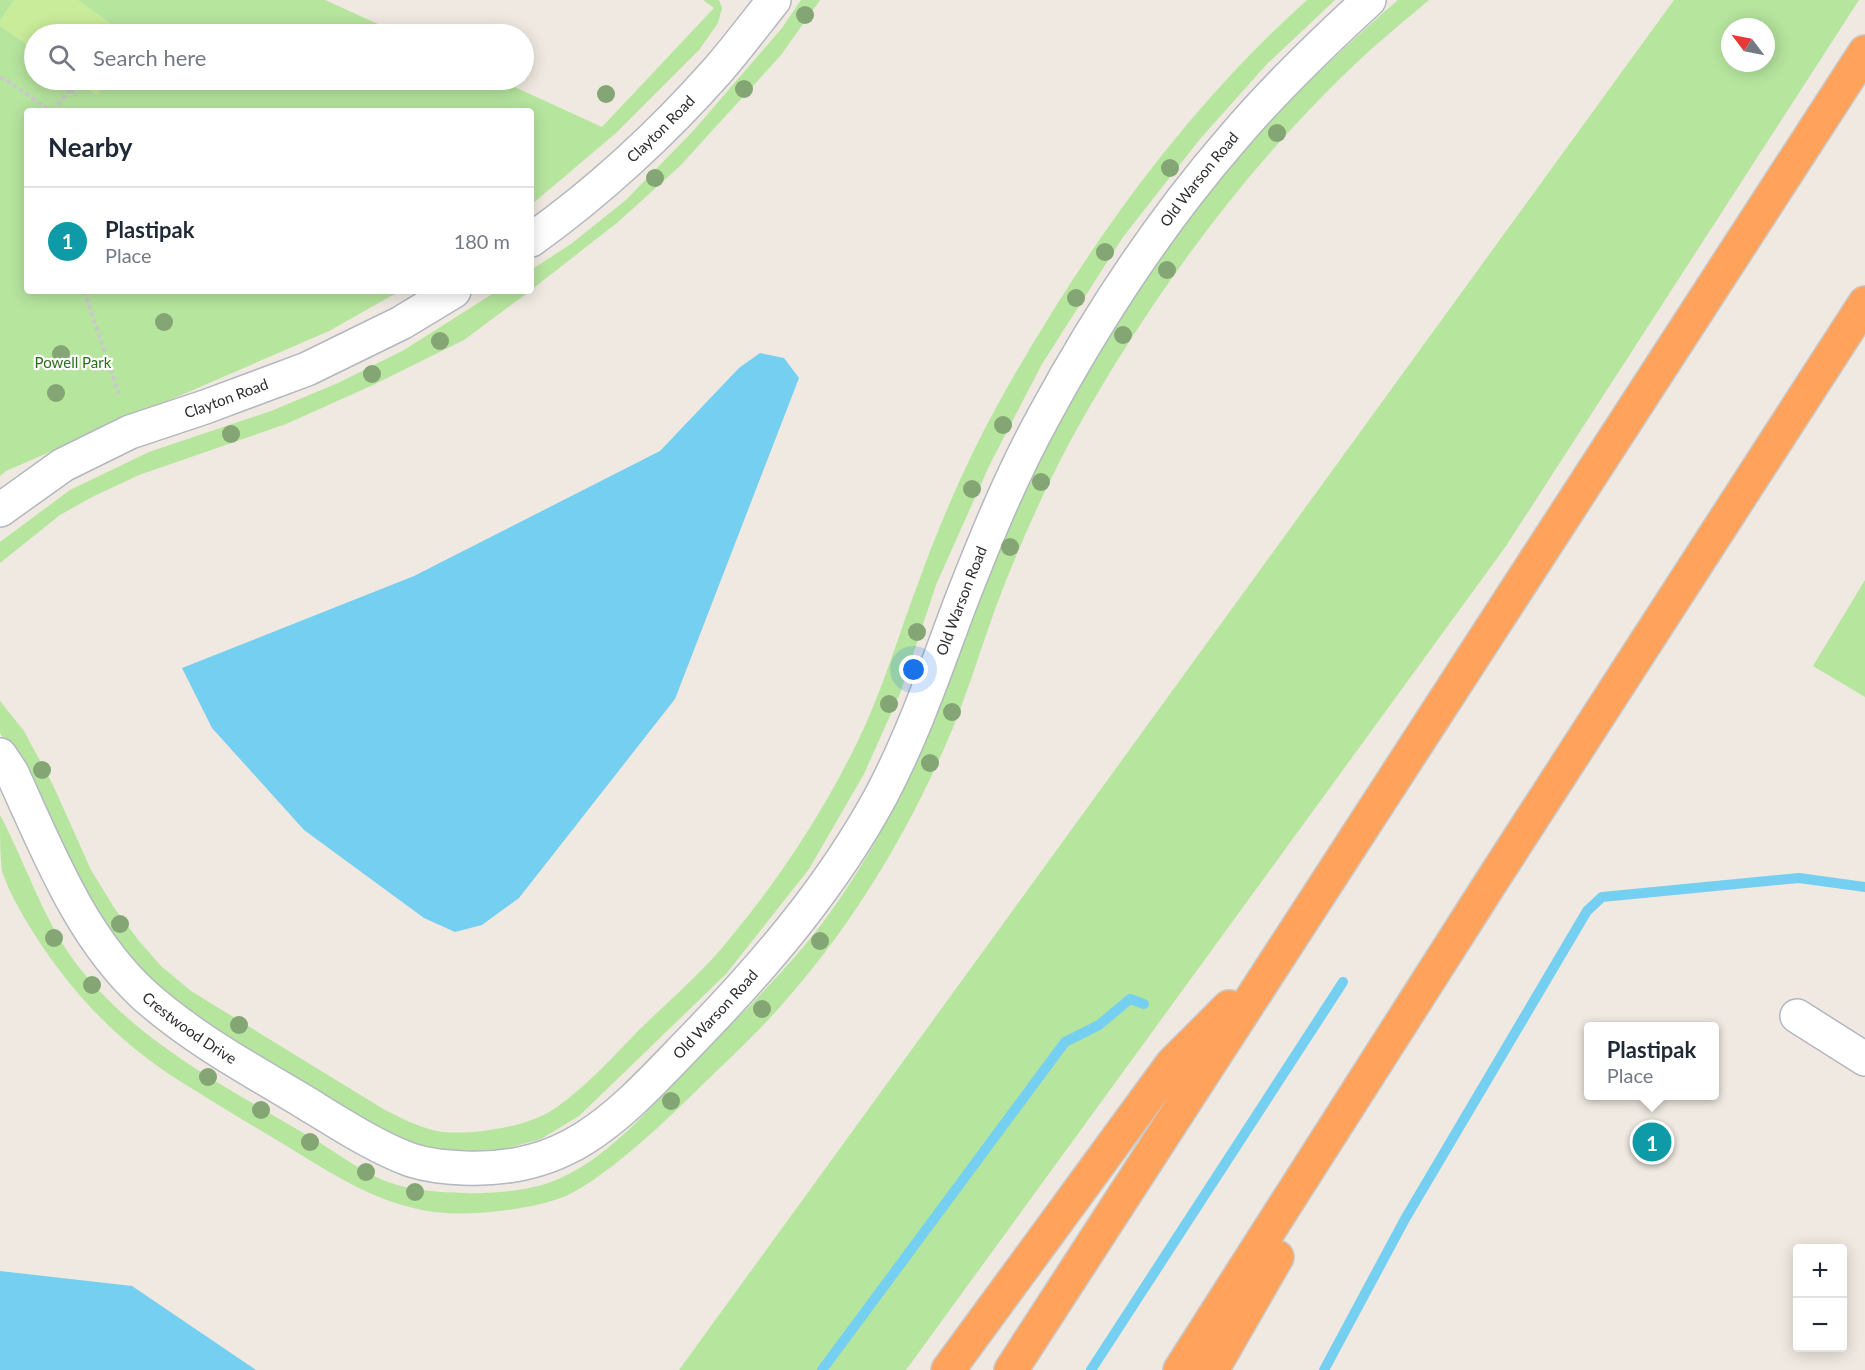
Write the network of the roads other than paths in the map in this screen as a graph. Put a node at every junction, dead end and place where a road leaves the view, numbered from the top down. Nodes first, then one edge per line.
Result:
1 (774, 0) edge
2 (1369, 0) edge
3 (1865, 52) edge
4 (534, 238) edge
5 (449, 294) edge
6 (1865, 303) edge
7 (0, 510) edge
8 (0, 755) edge
9 (1495, 876) junction
10 (1275, 961) junction
11 (1797, 1016) dead end
12 (1865, 1059) edge
13 (487, 1169) joint
14 (948, 1370) edge
15 (1011, 1370) edge
16 (1180, 1370) edge
17 (1212, 1370) edge

1 - 4 street, Clayton Road
2 - 13 street, Old Warson Road
3 - 10 highway
5 - 7 street, Clayton Road
6 - 9 highway
8 - 13 street, Crestwood Drive
9 - 16 highway
9 - 17 highway
10 - 14 highway
10 - 15 highway
11 - 12 street

